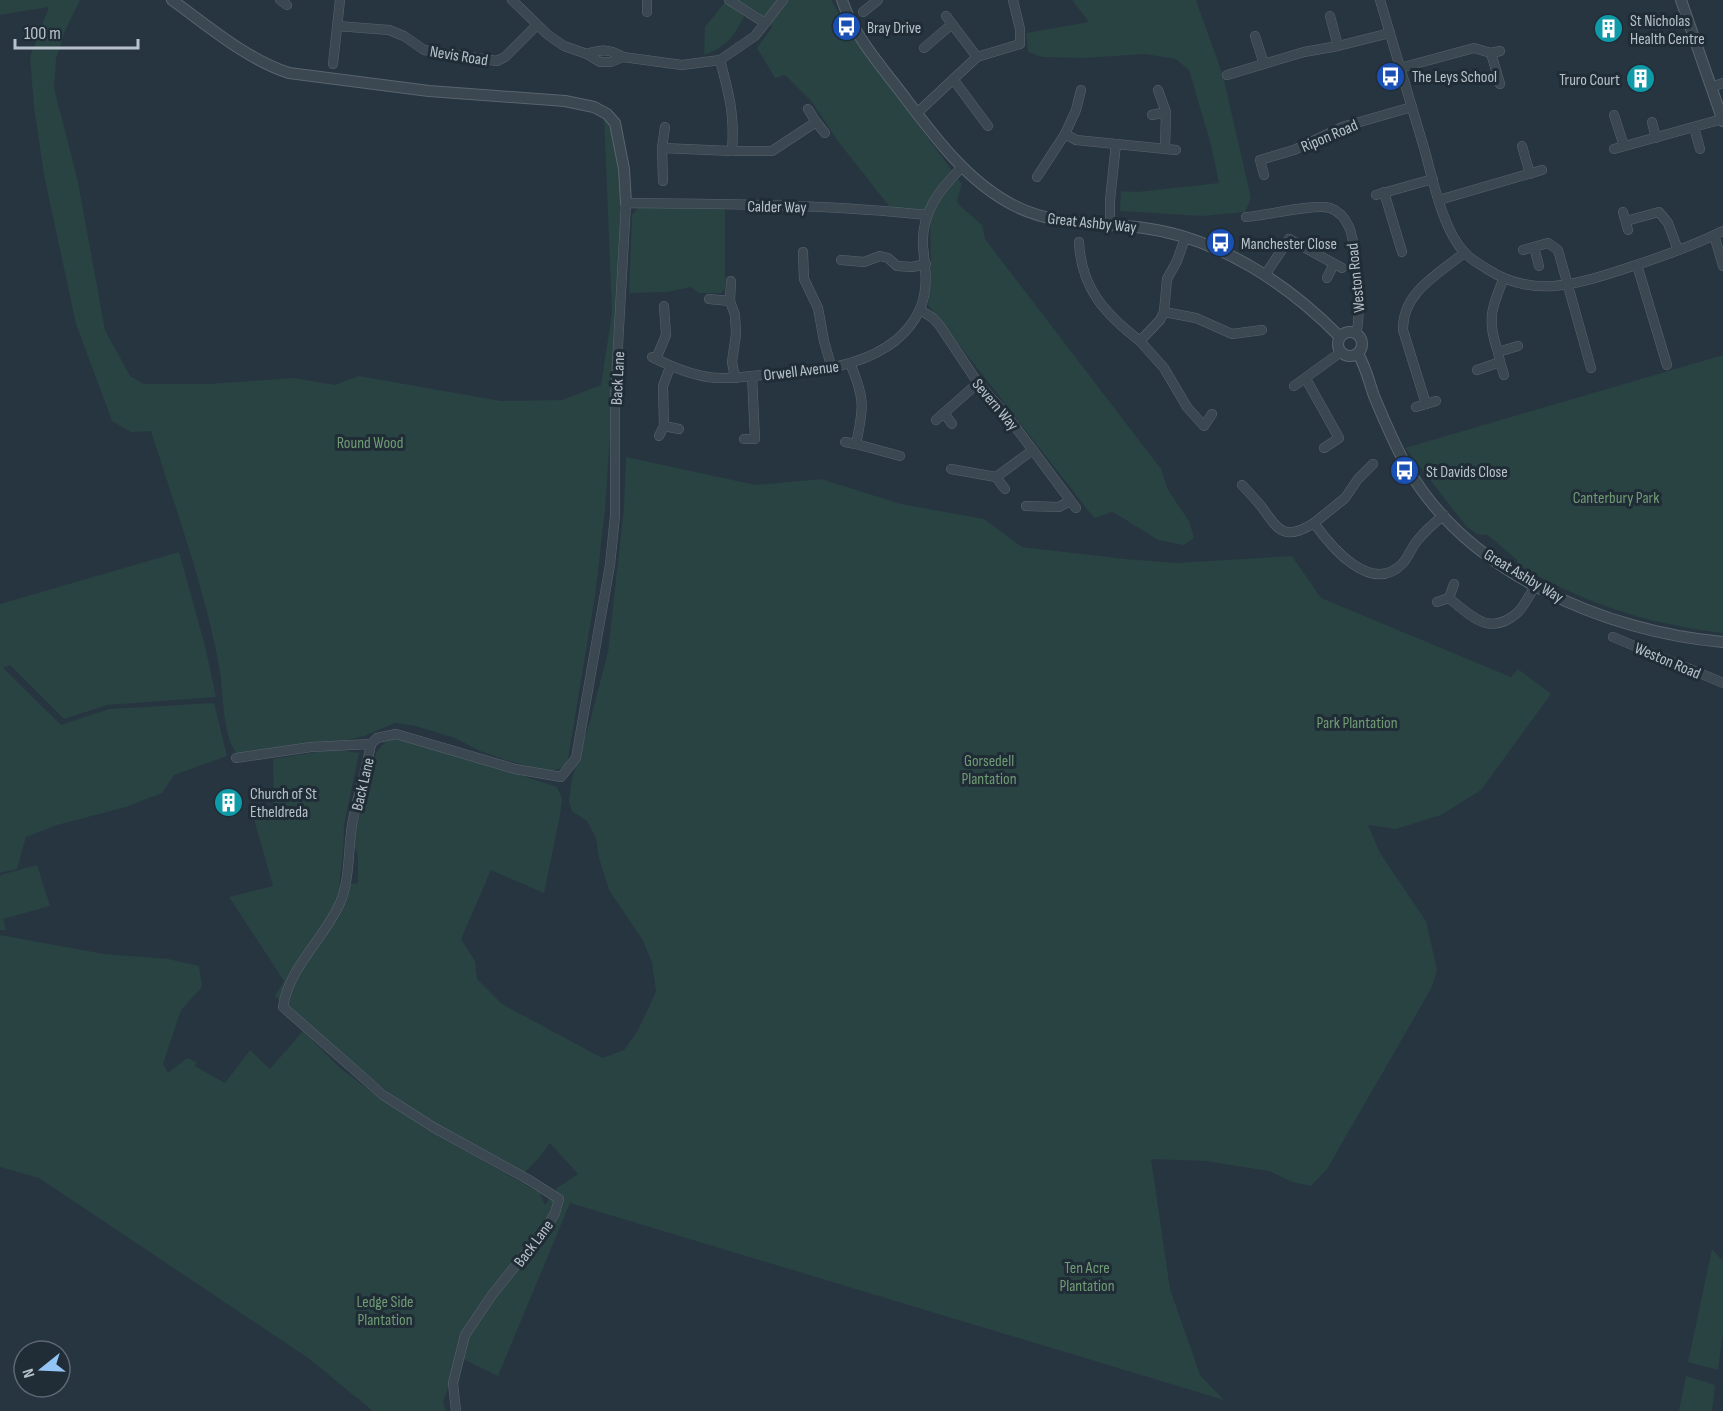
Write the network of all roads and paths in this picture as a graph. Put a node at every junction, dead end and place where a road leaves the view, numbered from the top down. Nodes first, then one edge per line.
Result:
1 (172, 0) edge
2 (340, 0) edge
3 (512, 0) edge
4 (647, 0) edge
5 (729, 0) edge
6 (783, 0) edge
7 (842, 0) edge
8 (878, 0) edge
9 (1013, 0) edge
10 (1380, 0) edge
11 (1681, 0) edge
12 (646, 12) dead end
13 (863, 12) dead end
14 (946, 16) dead end
15 (1330, 16) dead end
16 (765, 23) junction
17 (952, 24) junction
18 (537, 25) junction
19 (337, 26) junction
20 (1390, 33) junction
21 (1256, 36) dead end
22 (1338, 46) junction
23 (924, 48) dead end
24 (977, 57) junction
25 (720, 60) junction
26 (333, 64) dead end
27 (1264, 64) junction
28 (1400, 68) junction
29 (1227, 75) dead end
30 (953, 79) junction
31 (1723, 83) edge
32 (1500, 84) dead end
33 (1712, 87) junction
34 (1082, 90) dead end
35 (1158, 90) dead end
36 (1412, 107) junction
37 (808, 109) dead end
38 (1166, 112) junction
39 (917, 113) junction
40 (1614, 115) dead end
41 (1152, 116) dead end
42 (1723, 120) edge
43 (816, 122) junction
44 (1652, 122) dead end
45 (665, 126) dead end
46 (988, 126) dead end
47 (1694, 127) junction
48 (825, 133) dead end
49 (1065, 134) junction
50 (1656, 138) junction
51 (1116, 144) junction
52 (1522, 146) dead end
53 (662, 148) junction
54 (1165, 148) junction
55 (1700, 149) dead end
56 (1176, 150) dead end
57 (732, 151) junction
58 (962, 166) junction
59 (1542, 170) dead end
60 (1530, 174) junction
61 (1264, 175) dead end
62 (1037, 177) dead end
63 (1433, 179) junction
64 (663, 181) dead end
65 (1439, 200) junction
66 (626, 203) junction
67 (927, 215) junction
68 (1246, 218) dead end
69 (1626, 221) dead end
70 (1110, 225) junction
71 (1718, 233) edge
72 (1185, 238) junction
73 (1079, 242) dead end
74 (1534, 247) junction
75 (1523, 250) dead end
76 (1678, 250) junction
77 (803, 252) dead end
78 (1402, 252) dead end
79 (1464, 253) junction
80 (841, 260) dead end
81 (926, 264) junction
82 (1637, 265) junction
83 (1539, 266) dead end
84 (1723, 266) edge
85 (1265, 275) junction
86 (1327, 278) dead end
87 (1503, 280) junction
88 (731, 281) dead end
89 (1568, 285) junction
90 (709, 299) dead end
91 (730, 301) junction
92 (664, 306) dead end
93 (920, 310) junction
94 (1164, 312) junction
95 (1262, 330) dead end
96 (1356, 333) junction
97 (1341, 337) junction
98 (1140, 341) junction
99 (1518, 346) dead end
100 (1341, 352) junction
101 (1358, 354) junction
102 (1499, 357) junction
103 (850, 363) junction
104 (1667, 364) dead end
105 (670, 367) junction
106 (832, 369) junction
107 (1591, 369) dead end
108 (1477, 370) dead end
109 (1504, 375) dead end
110 (752, 376) junction
111 (735, 378) junction
112 (1306, 379) junction
113 (978, 383) junction
114 (1294, 386) dead end
115 (1416, 407) dead end
116 (1212, 414) dead end
117 (952, 424) dead end
118 (664, 426) junction
119 (679, 429) dead end
120 (1349, 432) dead end
121 (659, 436) dead end
122 (1339, 438) junction
123 (765, 441) dead end
124 (845, 441) dead end
125 (856, 444) junction
126 (1324, 448) dead end
127 (1033, 450) junction
128 (900, 456) dead end
129 (1373, 464) dead end
130 (951, 468) dead end
131 (996, 477) junction
132 (1242, 485) dead end
133 (1005, 489) dead end
134 (1026, 506) dead end
135 (1444, 515) junction
136 (1314, 523) junction
137 (1454, 584) dead end
138 (1536, 586) junction
139 (1449, 598) junction
140 (1437, 602) dead end
141 (1613, 637) dead end
142 (1723, 642) edge
143 (1723, 683) edge
144 (371, 744) junction
145 (236, 758) dead end
146 (456, 1411) edge

1 - 66 street
2 - 19 street
3 - 18 street
4 - 12 street
5 - 16 street
6 - 16 street
7 - 39 street, Great Ashby Way
8 - 13 street
9 - 24 street
10 - 20 street
11 - 33 street
14 - 17 street
15 - 22 street
16 - 25 street
17 - 23 street
17 - 24 street
18 - 19 street, Nevis Road
18 - 25 street
19 - 26 street
20 - 22 street
20 - 28 street
21 - 27 street
22 - 27 street
24 - 30 street
25 - 57 street
27 - 29 street
28 - 32 street
28 - 36 street
30 - 39 street
30 - 46 street
31 - 33 street
33 - 42 street
34 - 49 street
35 - 38 street
36 - 61 street, Ripon Road
36 - 63 street
37 - 43 street
38 - 41 street
38 - 54 street
39 - 58 street, Great Ashby Way
40 - 50 street
42 - 47 street
43 - 48 street
43 - 57 street
44 - 50 street
45 - 53 street
47 - 50 street
47 - 55 street
49 - 51 street
49 - 62 street
51 - 54 street
51 - 70 street
52 - 60 street
53 - 57 street
53 - 64 street
54 - 56 street
58 - 67 street, Orwell Avenue
58 - 70 street, Great Ashby Way
59 - 60 street
60 - 65 street
63 - 65 street
63 - 78 street
65 - 79 street
66 - 67 street, Calder Way
66 - 144 street, Back Lane
67 - 81 street, Orwell Avenue
68 - 96 street, Weston Road
69 - 76 street
70 - 72 street, Great Ashby Way
71 - 76 street
71 - 84 street
72 - 85 street, Great Ashby Way
72 - 94 street
73 - 98 street
74 - 75 street
74 - 83 street
74 - 89 street
76 - 82 street
77 - 106 street
79 - 87 street
79 - 115 street
80 - 81 street
81 - 93 street, Orwell Avenue
82 - 89 street
82 - 104 street
85 - 86 street
85 - 97 street, Great Ashby Way
87 - 89 street
87 - 102 street
88 - 91 street
89 - 107 street
90 - 91 street
91 - 111 street
92 - 105 street, Orwell Avenue
93 - 103 street, Orwell Avenue
93 - 113 street, Severn Way
94 - 95 street
94 - 98 street
96 - 97 street
96 - 101 street, Great Ashby Way
97 - 100 street
98 - 116 street
99 - 102 street
100 - 101 street
100 - 112 street
101 - 135 street, Great Ashby Way
102 - 108 street
102 - 109 street
103 - 106 street, Orwell Avenue
103 - 125 street
105 - 111 street, Orwell Avenue
105 - 118 street
106 - 110 street, Orwell Avenue
110 - 111 street, Orwell Avenue
110 - 123 street
112 - 114 street
112 - 122 street
113 - 117 street
113 - 127 street, Severn Way
118 - 119 street
118 - 121 street
120 - 122 street
122 - 126 street
124 - 125 street
125 - 128 street
127 - 131 street
127 - 134 street, Severn Way
129 - 136 street
130 - 131 street
131 - 133 street
132 - 136 street
135 - 136 street
135 - 138 street, Great Ashby Way
137 - 139 street
138 - 139 street
138 - 142 street, Great Ashby Way
139 - 140 street
141 - 143 street, Weston Road
144 - 145 street
144 - 146 street, Back Lane

